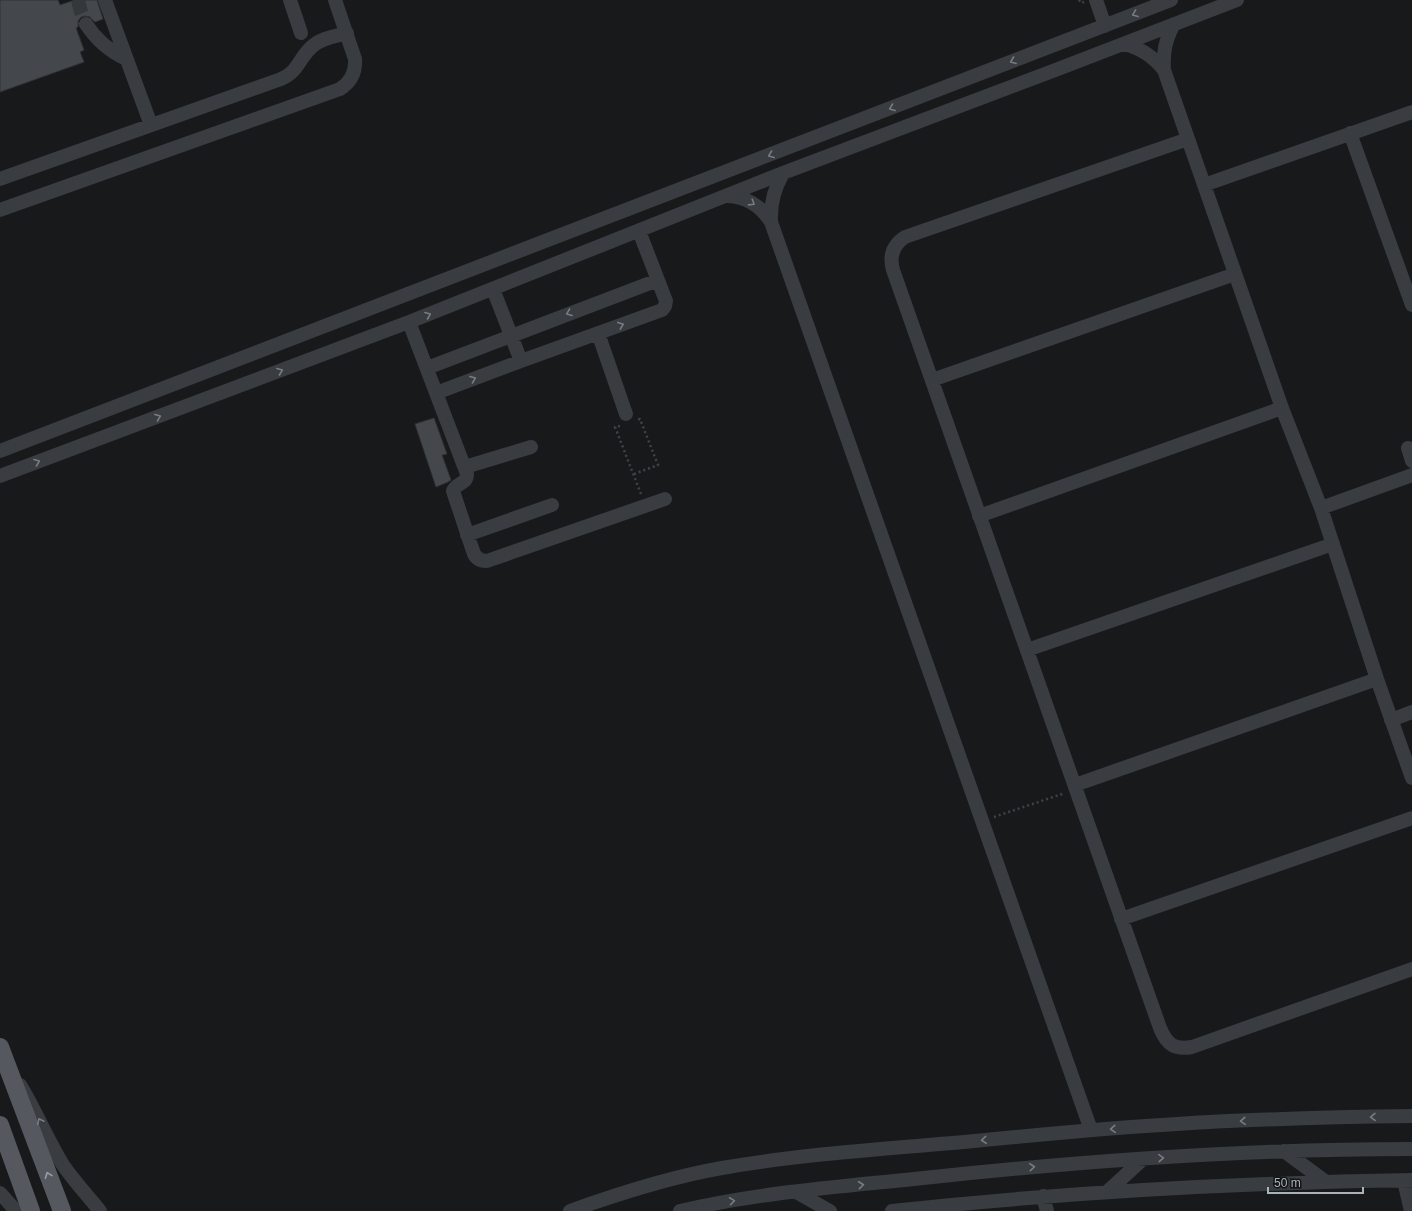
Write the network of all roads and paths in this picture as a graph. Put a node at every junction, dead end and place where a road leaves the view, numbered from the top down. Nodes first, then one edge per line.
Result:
1 (105, 0) edge
2 (290, 0) edge
3 (335, 0) edge
4 (1096, 0) edge
5 (1171, 0) edge
6 (1237, 0) edge
7 (86, 24) tunnel mouth
8 (1174, 24) junction
9 (1105, 26) junction
10 (301, 33) dead end
11 (347, 33) junction
12 (1124, 44) junction
13 (126, 59) junction
14 (1164, 70) junction
15 (1412, 112) edge
16 (151, 125) junction
17 (1350, 133) junction
18 (1188, 140) junction
19 (783, 173) junction
20 (0, 179) edge
21 (1204, 185) junction
22 (727, 196) junction
23 (0, 210) edge
24 (770, 222) junction
25 (639, 231) junction
26 (1235, 274) junction
27 (658, 280) junction
28 (493, 289) junction
29 (1412, 305) edge
30 (409, 322) junction
31 (598, 333) junction
32 (510, 335) junction
33 (521, 361) junction
34 (427, 368) junction
35 (932, 380) junction
36 (436, 393) junction
37 (1282, 408) junction
38 (627, 420) junction
39 (531, 447) dead end
40 (0, 451) edge
41 (465, 468) junction
42 (634, 474) junction
43 (1412, 475) edge
44 (0, 476) edge
45 (665, 499) dead end
46 (552, 505) dead end
47 (646, 506) junction
48 (1320, 508) junction
49 (979, 516) junction
50 (467, 535) junction
51 (1333, 544) junction
52 (1027, 650) junction
53 (1377, 679) junction
54 (1412, 712) edge
55 (1391, 720) junction
56 (1412, 778) edge
57 (1076, 787) junction
58 (1412, 818) edge
59 (982, 821) junction
60 (1121, 918) junction
61 (1412, 969) edge
62 (0, 1047) edge
63 (7, 1067) junction
64 (1412, 1116) edge
65 (0, 1125) edge
66 (1091, 1130) junction
67 (1412, 1149) edge
68 (1284, 1151) junction
69 (1143, 1159) junction
70 (1408, 1181) edge
71 (1326, 1182) junction
72 (796, 1192) junction
73 (1108, 1192) junction
74 (0, 1193) edge
75 (1043, 1196) junction
76 (924, 1209) edge
77 (16, 1211) edge
78 (31, 1211) edge
79 (62, 1211) edge
80 (100, 1211) edge
81 (570, 1211) edge
82 (680, 1211) edge
83 (830, 1211) edge
84 (892, 1211) edge
85 (1046, 1211) edge
86 (1411, 1211) edge

1 - 13 street
2 - 10 street
3 - 11 street
4 - 9 street
5 -> 9 street
6 - 8 street
7 - 13 street
8 - 12 street
8 - 14 street
9 -> 40 street
11 - 16 street
11 - 23 street
12 - 14 street
12 - 19 street
13 - 16 street
14 - 18 street
15 - 17 street
16 - 20 street
17 - 21 street
17 - 29 street
18 - 21 street
18 - 35 street
19 - 22 street
19 - 24 street
21 - 26 street
22 -> 24 street
22 - 25 street
24 - 59 street
25 - 27 street
25 - 28 street
26 - 35 street
26 - 37 street
31 -> 27 street
27 -> 32 street
30 -> 28 street
28 - 32 street
30 - 34 street
44 -> 30 street
31 - 33 street
31 - 38 street
32 - 33 street
32 - 34 street
36 -> 33 street
34 - 36 street
35 - 49 street
36 - 41 street
37 - 48 street
37 - 49 street
38 - 42 path
38 - 42 path
39 - 41 street
41 - 50 street
42 - 47 path
43 - 48 street
45 - 47 street
46 - 50 street
47 - 50 street
48 - 51 street
49 - 52 street
51 - 52 street
51 - 53 street
52 - 57 street
53 - 55 street
53 - 57 street
54 - 55 street
55 - 56 street
57 - 59 path
57 - 60 street
58 - 60 street
59 - 66 street
60 - 61 street
62 - 63 main road
79 -> 63 main road
80 -> 63 street
64 -> 66 street
65 - 78 main road
66 -> 81 street
67 - 68 street
69 -> 68 street
68 - 71 street
72 -> 69 street
69 - 73 street
70 - 71 street
70 - 86 street
71 - 73 street
82 -> 72 street
72 - 83 street
73 - 75 street
74 - 77 street
75 - 76 street
75 - 85 street
76 - 84 street

